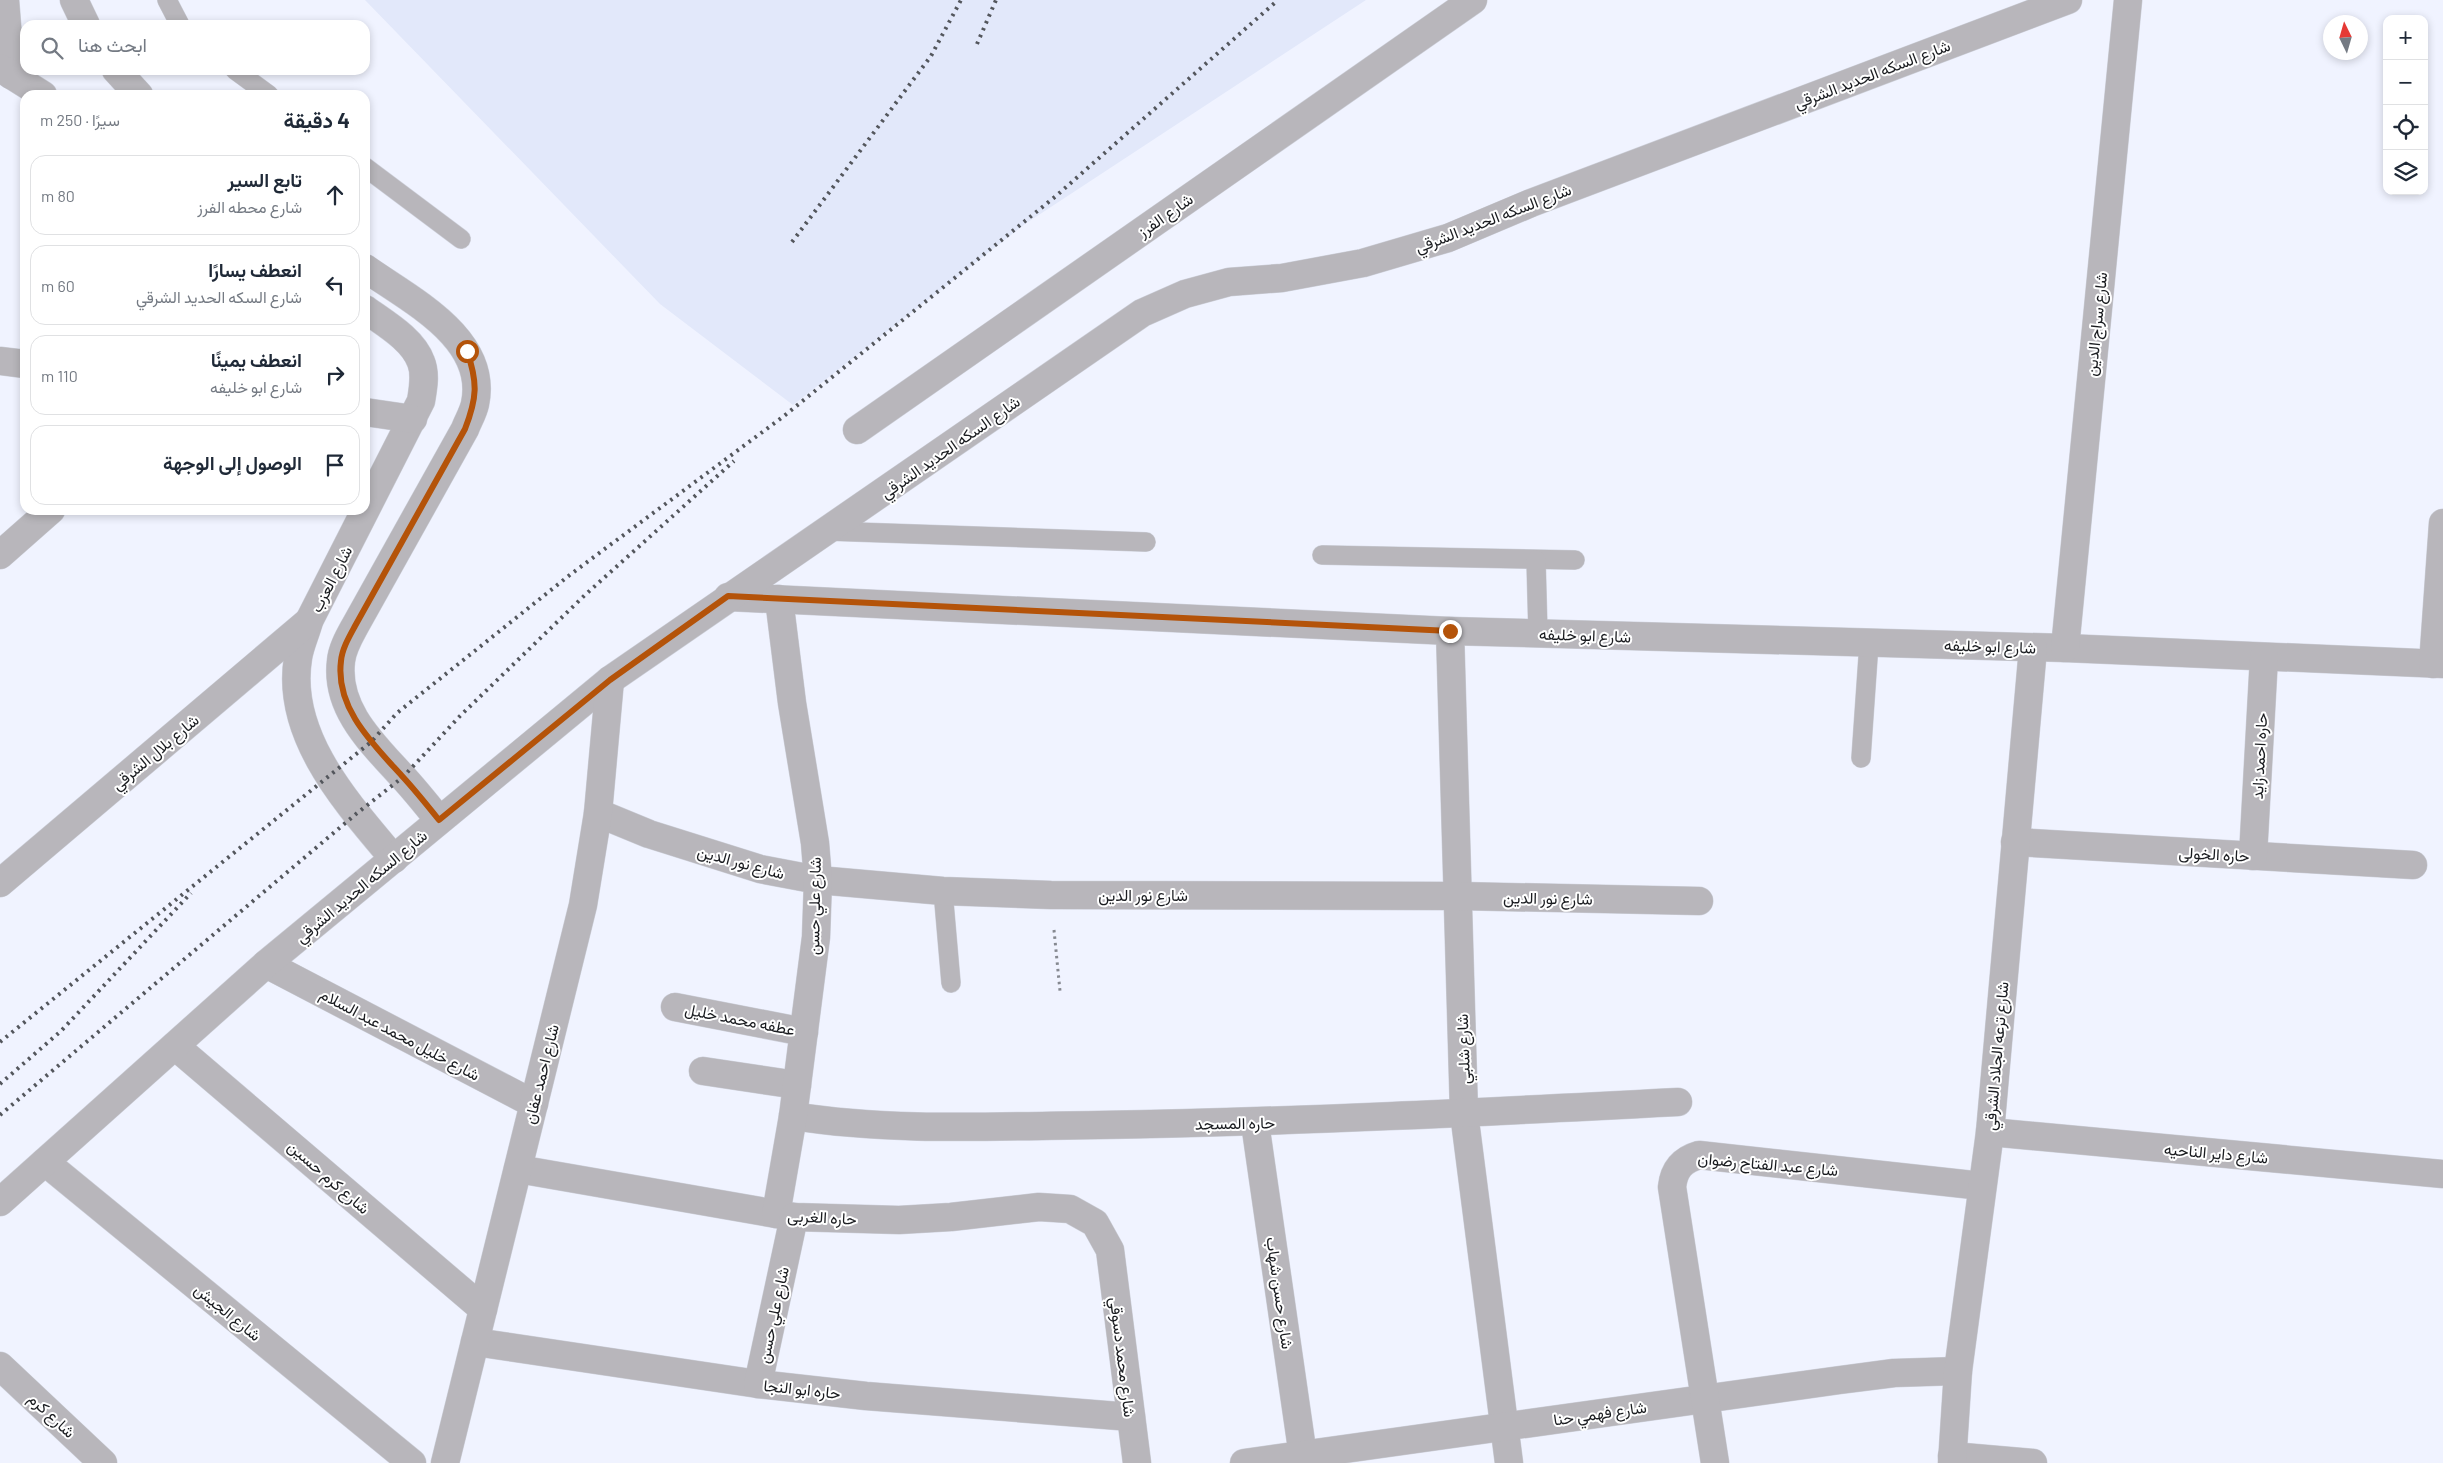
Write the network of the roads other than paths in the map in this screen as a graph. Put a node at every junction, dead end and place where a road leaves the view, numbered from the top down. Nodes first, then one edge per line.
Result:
1 (5, 0) edge
2 (74, 0) edge
3 (167, 0) edge
4 (1472, 0) edge
5 (2068, 0) edge
6 (2128, 0) edge
7 (84, 20) edge
8 (177, 20) edge
9 (6, 71) edge
10 (243, 75) edge
11 (35, 90) edge
12 (262, 90) edge
13 (370, 171) edge
14 (461, 238) dead end
15 (370, 272) edge
16 (370, 313) edge
17 (0, 361) edge
18 (20, 363) edge
19 (370, 413) edge
20 (413, 419) junction
21 (857, 430) dead end
22 (370, 503) edge
23 (45, 515) edge
24 (364, 515) edge
25 (2443, 523) edge
26 (826, 531) junction
27 (1146, 542) dead end
28 (0, 555) edge
29 (1322, 555) dead end
30 (1536, 560) junction
31 (1575, 560) dead end
32 (728, 596) junction
33 (779, 599) junction
34 (309, 621) junction
35 (1450, 631) junction
36 (1538, 634) junction
37 (1868, 643) junction
38 (2033, 648) junction
39 (2065, 648) junction
40 (2264, 657) junction
41 (2438, 664) edge
42 (610, 680) junction
43 (1861, 758) dead end
44 (598, 813) junction
45 (439, 820) junction
46 (2015, 842) junction
47 (2253, 856) junction
48 (394, 859) junction
49 (2413, 865) dead end
50 (818, 880) junction
51 (0, 883) edge
52 (944, 891) junction
53 (1459, 896) junction
54 (1699, 901) dead end
55 (266, 964) junction
56 (951, 983) dead end
57 (675, 1007) dead end
58 (804, 1032) junction
59 (175, 1046) junction
60 (703, 1071) dead end
61 (797, 1085) junction
62 (1678, 1102) dead end
63 (534, 1104) junction
64 (1464, 1112) junction
65 (792, 1116) junction
66 (1255, 1123) junction
67 (1990, 1132) junction
68 (45, 1162) junction
69 (518, 1169) junction
70 (2443, 1174) edge
71 (1982, 1186) junction
72 (0, 1202) edge
73 (785, 1215) junction
74 (1110, 1250) joint
75 (483, 1309) junction
76 (475, 1342) junction
77 (0, 1366) edge
78 (1958, 1371) junction
79 (758, 1384) junction
80 (1704, 1398) junction
81 (1131, 1417) junction
82 (1503, 1426) junction
83 (1304, 1459) edge
84 (1952, 1460) edge
85 (103, 1463) edge
86 (412, 1463) edge
87 (445, 1463) edge
88 (1137, 1463) edge
89 (1244, 1463) edge
90 (1509, 1463) edge
91 (1715, 1463) edge
92 (2033, 1463) edge

1 - 9 street
2 - 7 street
3 - 8 lane
4 - 21 street, شارع الفرز
5 - 26 street, شارع السكه الحديد الشرقي
6 - 39 street, شارع سراج الدين
9 - 11 street
10 - 12 lane
13 - 14 lane
15 - 45 street
16 - 20 street, شارع العزب
17 - 18 street
19 - 20 street
20 - 22 street, شارع العزب
23 - 28 street
24 - 34 street, شارع العزب
25 - 41 street
26 - 27 lane
26 - 32 street, شارع السكه الحديد الشرقي
29 - 30 lane
30 - 31 lane
30 - 36 lane
32 - 33 street, شارع ابو خليفه
32 - 42 street, شارع السكه الحديد الشرقي
33 - 35 street, شارع ابو خليفه
33 - 50 street, شارع علي حسن
34 - 48 street, شارع العزب
34 - 51 street, شارع بلال الشرقي
35 - 36 street, شارع ابو خليفه
35 - 53 street, شارع شلبي
36 - 37 street, شارع ابو خليفه
37 - 38 street, شارع ابو خليفه
37 - 43 lane
38 - 39 street, شارع ابو خليفه
38 - 46 street, شارع ترعه الجلاد الشرقي
39 - 40 street, شارع ابو خليفه
40 - 41 street, شارع ابو خليفه
40 - 47 street, حاره احمد زايد
42 - 44 street, شارع احمد عفان
42 - 45 street, شارع السكه الحديد الشرقي
44 - 50 street, شارع نور الدين
44 - 63 street, شارع احمد عفان
45 - 48 street, شارع السكه الحديد الشرقي
46 - 47 street, حاره الخولى
46 - 67 street, شارع ترعه الجلاد الشرقي
47 - 49 street, حاره الخولى
48 - 55 street, شارع السكه الحديد الشرقي
50 - 52 street, شارع نور الدين
50 - 58 street, شارع علي حسن
52 - 53 street, شارع نور الدين
52 - 56 lane
53 - 54 street, شارع نور الدين
53 - 64 street, شارع شلبي
55 - 59 street, شارع السكه الحديد الشرقي
55 - 63 street, شارع خليل محمد عبد السلام
57 - 58 street, عطفه محمد خليل
58 - 61 street, شارع علي حسن
59 - 68 street, شارع السكه الحديد الشرقي
59 - 75 street, شارع كرم حسين
60 - 61 street
61 - 65 street, شارع علي حسن
62 - 64 street, حاره المسجد
63 - 69 street, شارع احمد عفان
64 - 66 street, حاره المسجد
64 - 82 street, شارع شلبي
65 - 66 street, حاره المسجد
65 - 73 street, شارع علي حسن
66 - 83 street, شارع حسن شهاب
67 - 70 street, شارع داير الناحيه
67 - 71 street, شارع ترعه الجلاد الشرقي
68 - 72 street, شارع السكه الحديد الشرقي
68 - 86 street, شارع الجيش
69 - 73 street, حاره الغربى
69 - 75 street, شارع احمد عفان
71 - 78 street, شارع ترعه الجلاد الشرقي
71 - 80 street, شارع عبد الفتاح رضوان
73 - 74 street, حاره الغربى
73 - 79 street, شارع علي حسن
74 - 81 street, شارع محمد دسوقي
75 - 76 street, شارع احمد عفان
76 - 79 street, حاره ابو النجا
76 - 87 street, شارع احمد عفان
77 - 85 street, شارع كرم
78 - 80 street, شارع فهمي حنا
78 - 84 street, شارع ترعه الجلاد الشرقي
79 - 81 street, حاره ابو النجا
80 - 82 street, شارع فهمي حنا
80 - 91 street, شارع عبد الفتاح رضوان
81 - 88 street, شارع محمد دسوقي
82 - 83 street, شارع فهمي حنا
82 - 90 street, شارع شلبي
83 - 89 street, شارع فهمي حنا
84 - 92 street

